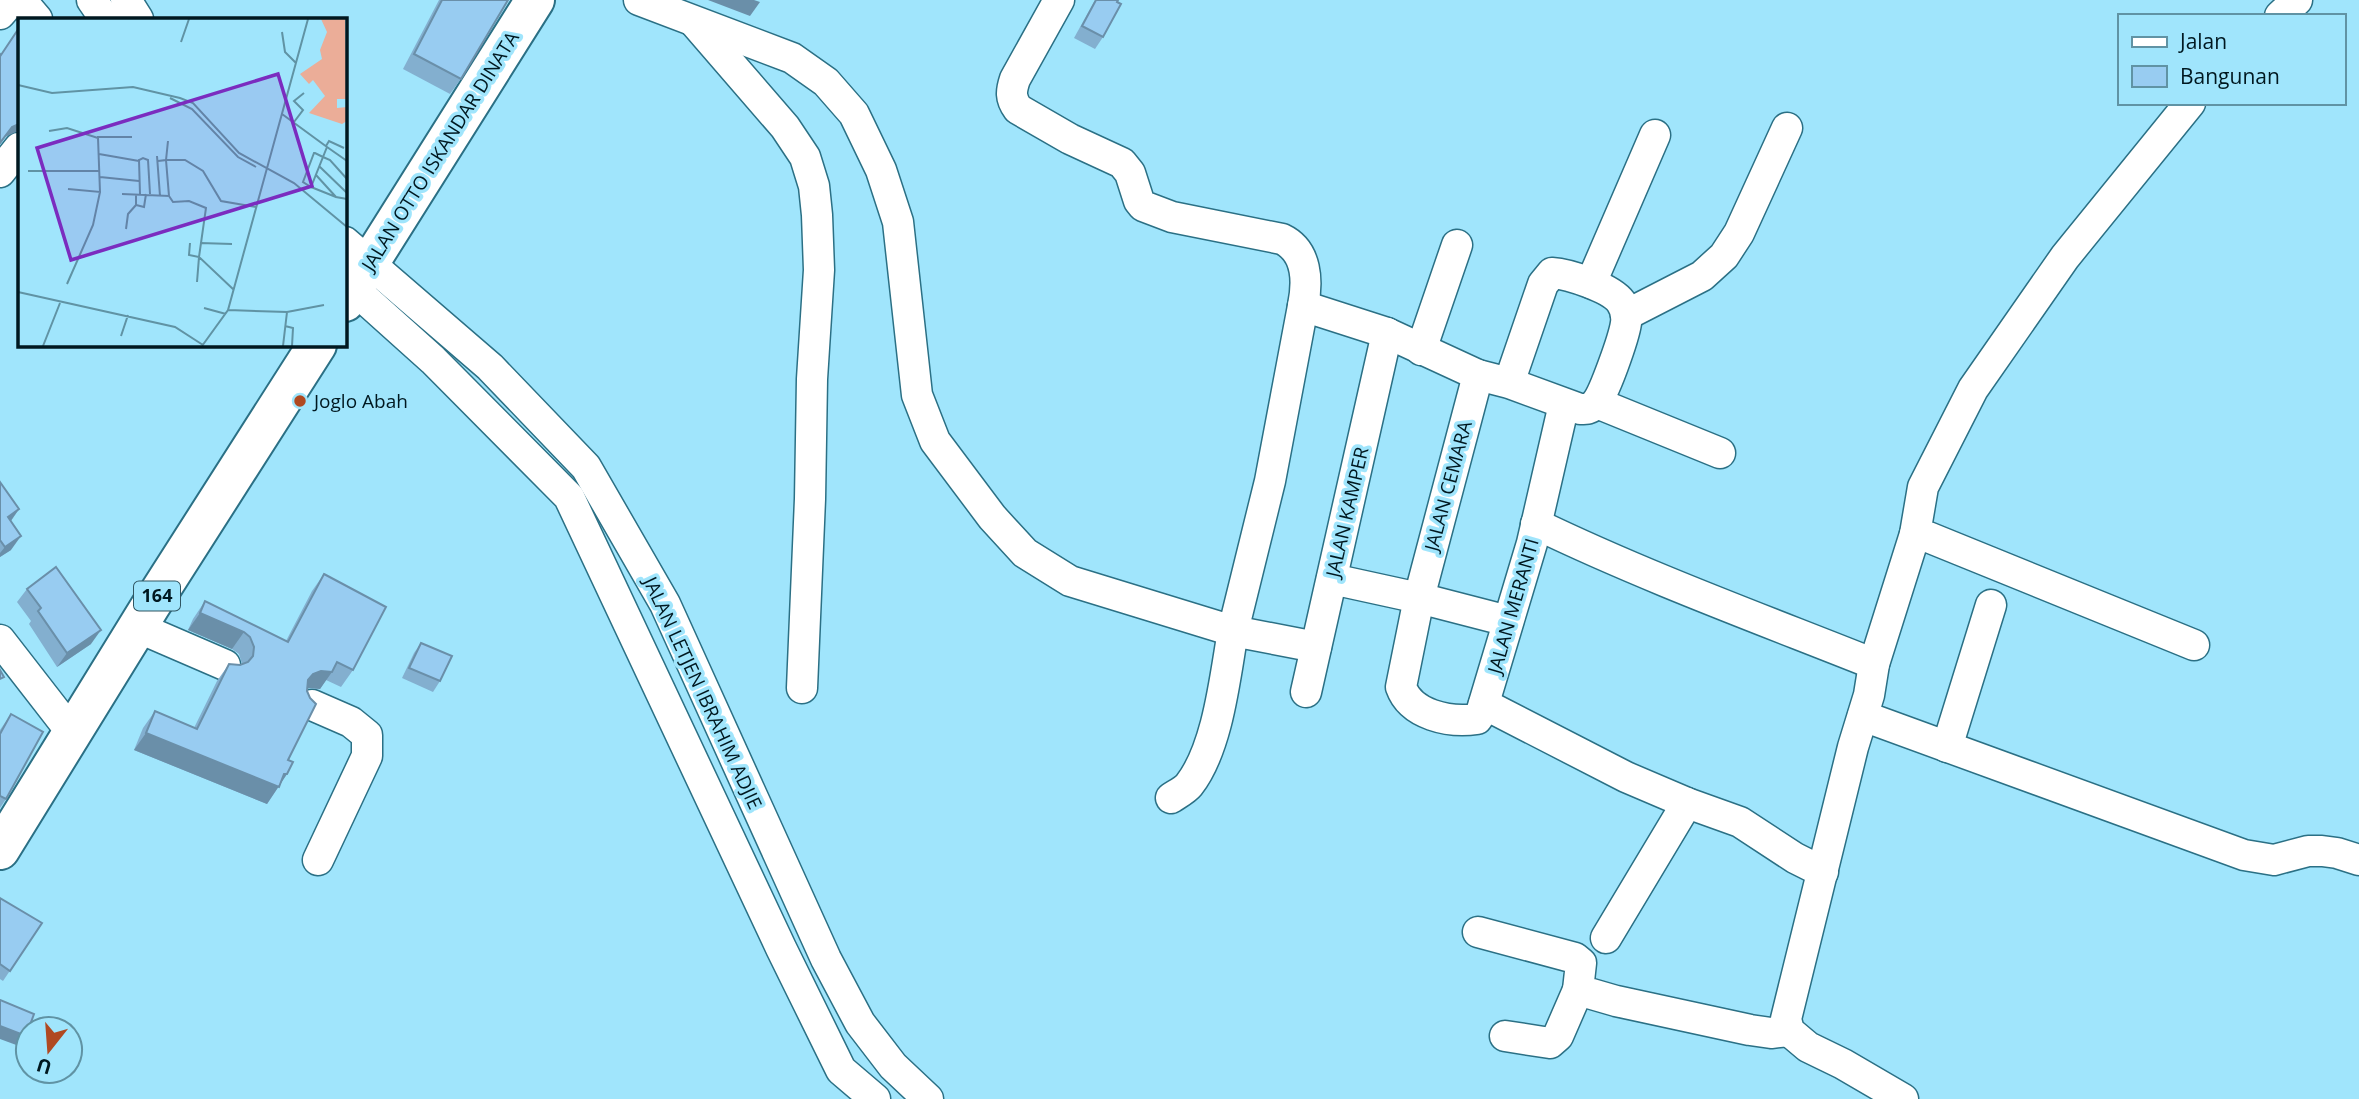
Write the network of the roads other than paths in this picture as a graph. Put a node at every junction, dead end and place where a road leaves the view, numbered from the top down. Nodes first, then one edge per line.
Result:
1 (12, 0) edge
2 (21, 0) edge
3 (92, 0) edge
4 (126, 0) edge
5 (535, 0) edge
6 (639, 0) edge
7 (1059, 0) edge
8 (2297, 0) edge
9 (2282, 14) edge
10 (0, 15) edge
11 (36, 18) edge
12 (104, 18) edge
13 (137, 18) edge
14 (692, 20) junction
15 (2188, 105) edge
16 (1787, 128) dead end
17 (1655, 135) dead end
18 (18, 149) edge
19 (0, 172) edge
20 (1457, 245) dead end
21 (351, 275) edge
22 (1591, 283) junction
23 (1303, 306) junction
24 (1626, 315) junction
25 (1387, 333) junction
26 (316, 346) edge
27 (1421, 350) junction
28 (1478, 375) junction
29 (1509, 383) junction
30 (1597, 403) junction
31 (1564, 404) junction
32 (1720, 453) dead end
33 (1536, 524) junction
34 (1915, 534) junction
35 (1332, 579) junction
36 (1419, 598) junction
37 (1991, 605) dead end
38 (1508, 621) junction
39 (137, 627) junction
40 (1233, 631) junction
41 (0, 640) edge
42 (2194, 645) dead end
43 (1316, 647) junction
44 (1874, 664) junction
45 (225, 665) edge
46 (802, 688) dead end
47 (1306, 692) dead end
48 (1484, 704) junction
49 (312, 705) edge
50 (1863, 716) junction
51 (73, 734) junction
52 (1947, 747) junction
53 (1171, 798) dead end
54 (1687, 803) junction
55 (0, 850) edge
56 (318, 859) dead end
57 (2359, 860) edge
58 (1823, 872) junction
59 (1478, 932) dead end
60 (1606, 938) dead end
61 (1578, 990) junction
62 (1789, 1031) junction
63 (1505, 1036) dead end
64 (875, 1099) edge
65 (928, 1099) edge
66 (1903, 1099) edge

1 - 10 street
2 - 11 street
3 - 12 street
4 - 13 street
5 - 21 main road, JALAN OTTO ISKANDAR DINATA
6 - 14 street
7 - 23 street
8 - 9 street
14 - 40 street
14 - 46 street
15 - 34 street
16 - 24 street
17 - 22 street
18 - 19 street
20 - 27 street
21 - 64 street, JALAN LETJEN IBRAHIM ADJIE
21 - 65 street, JALAN LETJEN IBRAHIM ADJIE
22 - 24 street
22 - 29 street
23 - 25 street
23 - 40 street
24 - 30 street
25 - 27 street
25 - 35 street, JALAN KAMPER
26 - 39 main road, 164
27 - 28 street
28 - 29 street
28 - 36 street, JALAN CEMARA
29 - 31 street
30 - 31 street
30 - 32 street
31 - 33 street, JALAN MERANTI
33 - 38 street, JALAN MERANTI
33 - 44 street
34 - 42 street
34 - 44 street
35 - 36 street
35 - 43 street, JALAN KAMPER
36 - 38 street
36 - 48 street, JALAN CEMARA
37 - 52 street
38 - 48 street, JALAN MERANTI
39 - 45 street
39 - 51 main road, 164
40 - 43 street
40 - 53 street
41 - 51 street
43 - 47 street, JALAN KAMPER
44 - 50 street
48 - 54 street
49 - 56 street
50 - 52 street
50 - 58 street
51 - 55 main road, 164
52 - 57 street
54 - 58 street
54 - 60 street
58 - 62 street
59 - 61 street
61 - 62 street
61 - 63 street
62 - 66 street

